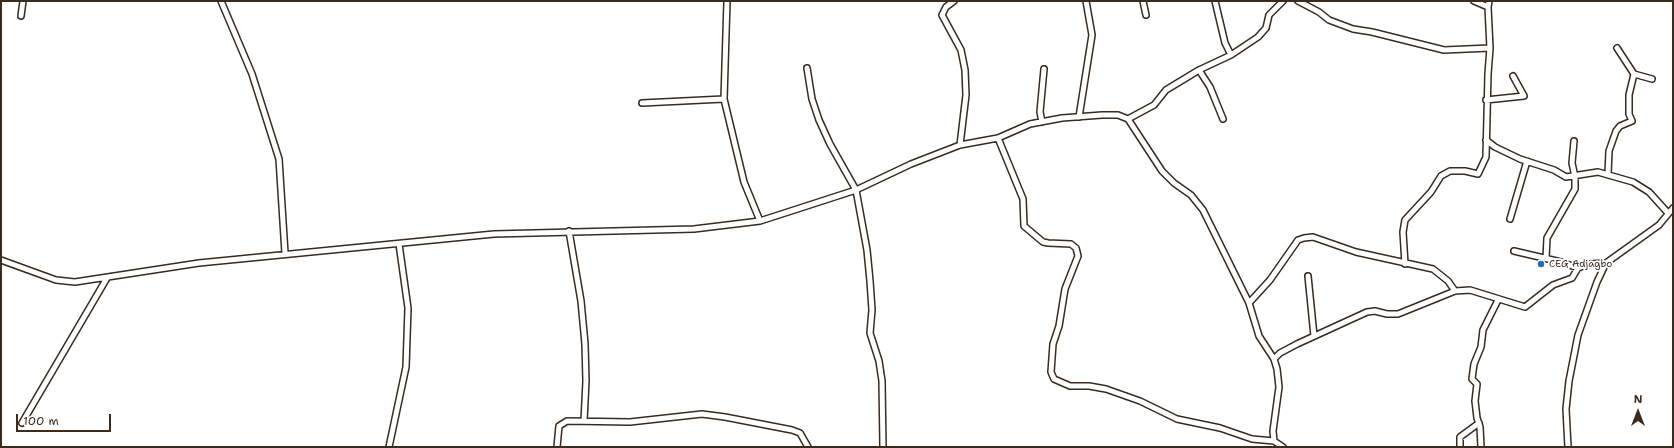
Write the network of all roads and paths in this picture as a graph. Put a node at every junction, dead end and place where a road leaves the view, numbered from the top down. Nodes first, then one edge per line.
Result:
1 (23, 1) edge
2 (221, 1) edge
3 (727, 1) edge
4 (954, 1) edge
5 (1086, 1) edge
6 (1143, 1) edge
7 (1215, 1) edge
8 (1283, 1) edge
9 (1298, 1) edge
10 (1474, 1) edge
11 (1489, 4) edge
12 (1146, 15) dead end
13 (21, 16) dead end
14 (1490, 48) junction
15 (1617, 48) dead end
16 (1231, 56) junction
17 (807, 68) dead end
18 (1044, 69) dead end
19 (1199, 70) junction
20 (1634, 74) junction
21 (1514, 76) dead end
22 (1652, 79) dead end
23 (724, 99) junction
24 (1486, 100) junction
25 (642, 102) dead end
26 (1079, 117) junction
27 (1128, 119) junction
28 (1224, 119) dead end
29 (1042, 122) junction
30 (998, 138) junction
31 (1486, 140) junction
32 (1574, 141) dead end
33 (960, 145) junction
34 (1527, 161) junction
35 (1608, 174) junction
36 (1575, 177) junction
37 (856, 190) junction
38 (1673, 208) edge
39 (1668, 213) junction
40 (1510, 219) dead end
41 (760, 221) junction
42 (569, 231) junction
43 (399, 244) junction
44 (1514, 251) dead end
45 (284, 253) junction
46 (1546, 258) junction
47 (1, 260) edge
48 (1606, 263) junction
49 (1405, 264) junction
50 (1578, 268) junction
51 (1308, 276) dead end
52 (107, 278) junction
53 (1455, 291) junction
54 (1498, 300) junction
55 (1249, 304) junction
56 (1314, 336) junction
57 (1274, 359) junction
58 (584, 421) junction
59 (22, 423) dead end
60 (1478, 423) junction
61 (1274, 441) junction
62 (389, 447) edge
63 (557, 447) edge
64 (808, 447) edge
65 (883, 447) edge
66 (1283, 447) edge
67 (1460, 447) edge
68 (1481, 447) edge
69 (1568, 447) edge

1 - 13 street
2 - 45 street
3 - 23 street
4 - 33 street
5 - 26 street
6 - 12 street
7 - 16 street
8 - 16 street
9 - 14 street
10 - 11 street
11 - 14 street
14 - 24 street
15 - 20 street
16 - 19 street
17 - 37 street
18 - 29 street
19 - 27 street
19 - 28 street
20 - 22 street
20 - 35 street
21 - 24 street
23 - 25 street
23 - 41 street
24 - 31 street
26 - 27 street
26 - 29 street
27 - 55 street
29 - 30 street
30 - 33 street
30 - 61 street
31 - 34 street
31 - 49 street
32 - 36 street
33 - 37 street
34 - 36 street
34 - 40 street
35 - 36 street
35 - 39 street
36 - 46 street
37 - 41 street
37 - 65 street
38 - 39 street
39 - 48 street
41 - 42 street
42 - 43 street
42 - 58 street
43 - 45 street
43 - 62 street
44 - 46 street
45 - 52 street
46 - 50 street
47 - 52 street
48 - 50 street
48 - 69 street
49 - 53 street
49 - 55 street
50 - 54 street
51 - 56 street
52 - 59 street
53 - 54 street
53 - 56 street
54 - 60 street
55 - 57 street
56 - 57 street
57 - 61 street
58 - 63 street
58 - 64 street
60 - 67 street
60 - 68 street
61 - 66 street

